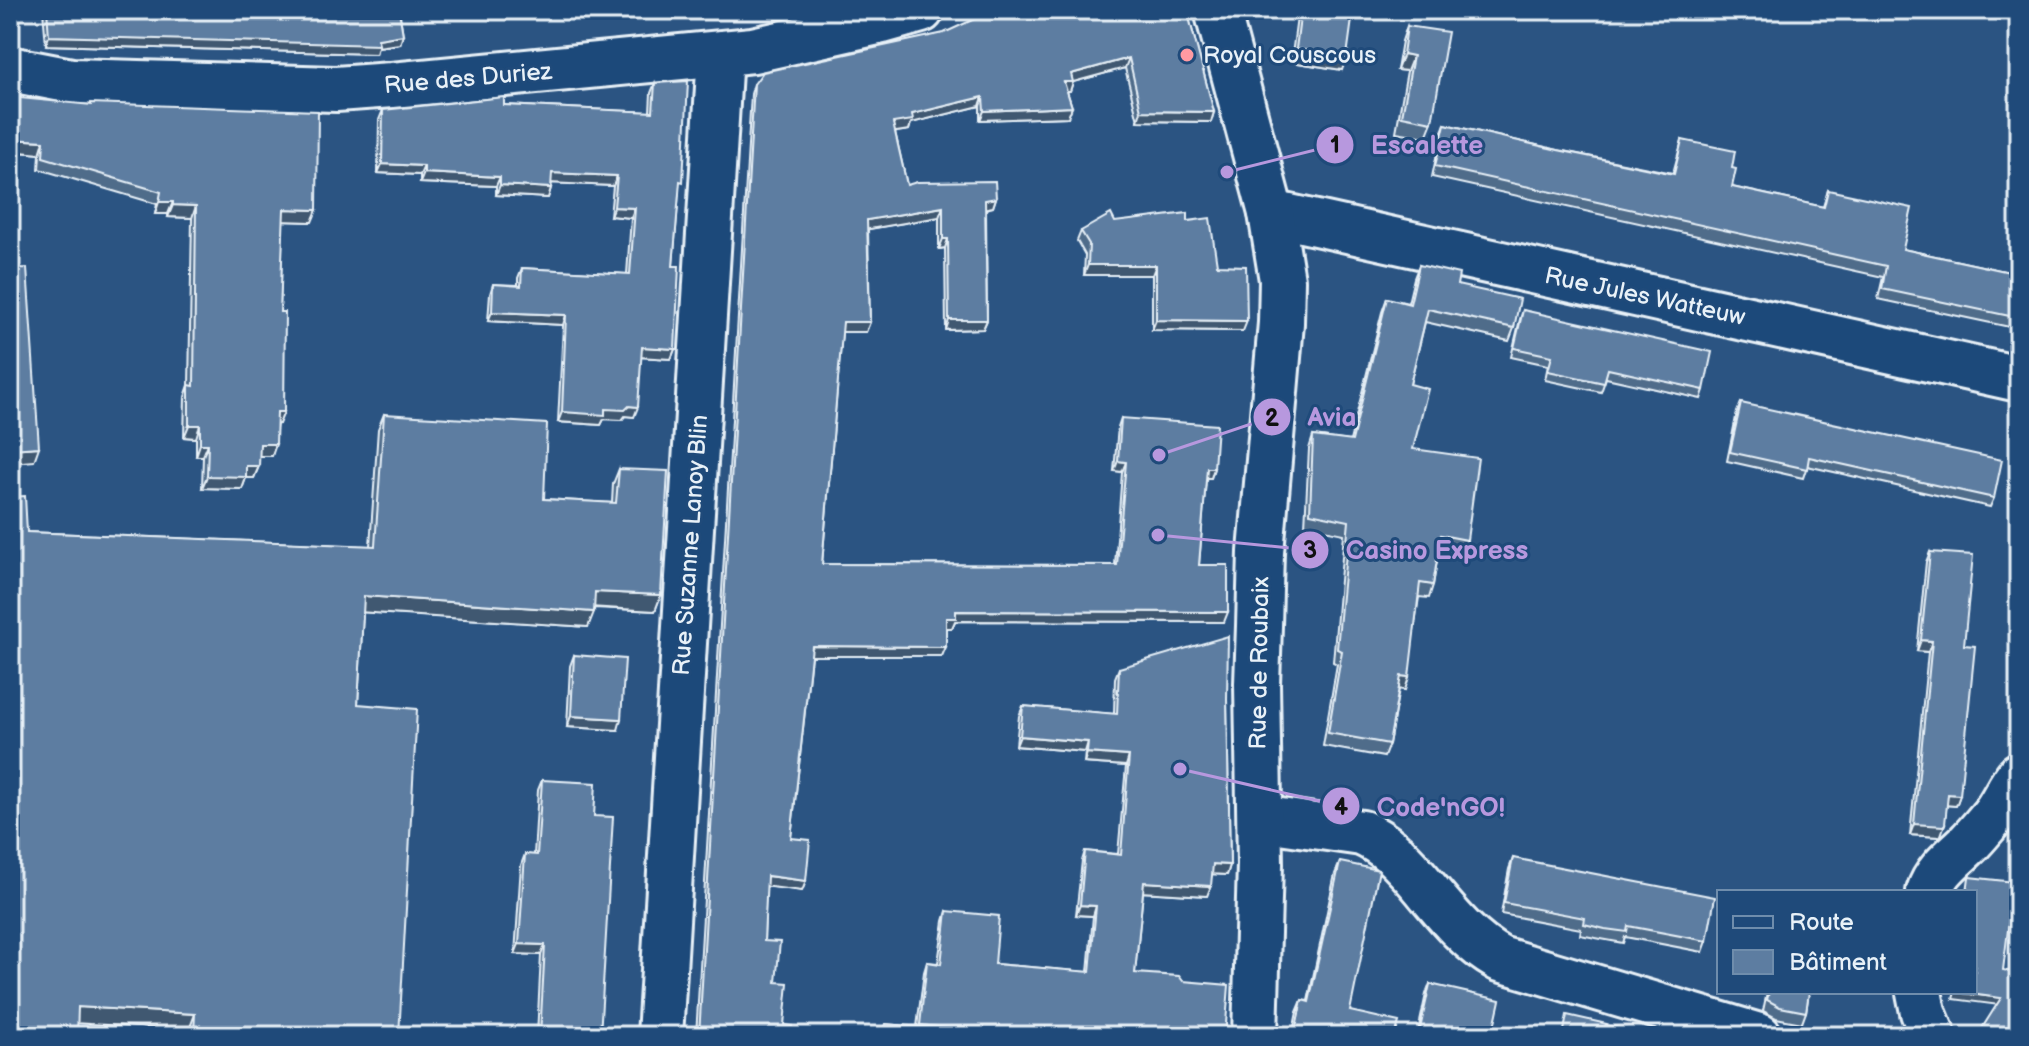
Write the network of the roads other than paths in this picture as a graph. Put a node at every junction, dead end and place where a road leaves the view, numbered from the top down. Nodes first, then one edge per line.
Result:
1 (921, 10) edge
2 (1217, 10) edge
3 (720, 54) junction
4 (10, 69) edge
5 (1271, 213) junction
6 (2019, 379) edge
7 (2019, 775) edge
8 (1260, 818) junction
9 (1930, 890) edge
10 (1919, 994) edge
11 (660, 1036) edge
12 (1255, 1036) edge
13 (1759, 1036) edge
14 (1933, 1036) edge

1 - 3 street, Rue des Duriez
2 - 5 street, Rue de Roubaix
3 - 4 street, Rue des Duriez
3 - 11 street, Rue Suzanne Lanoy Blin
5 - 6 street, Rue Jules Watteuw
5 - 8 street, Rue de Roubaix
7 - 9 street
8 - 12 street, Rue de Roubaix
8 - 13 street
10 - 14 street

